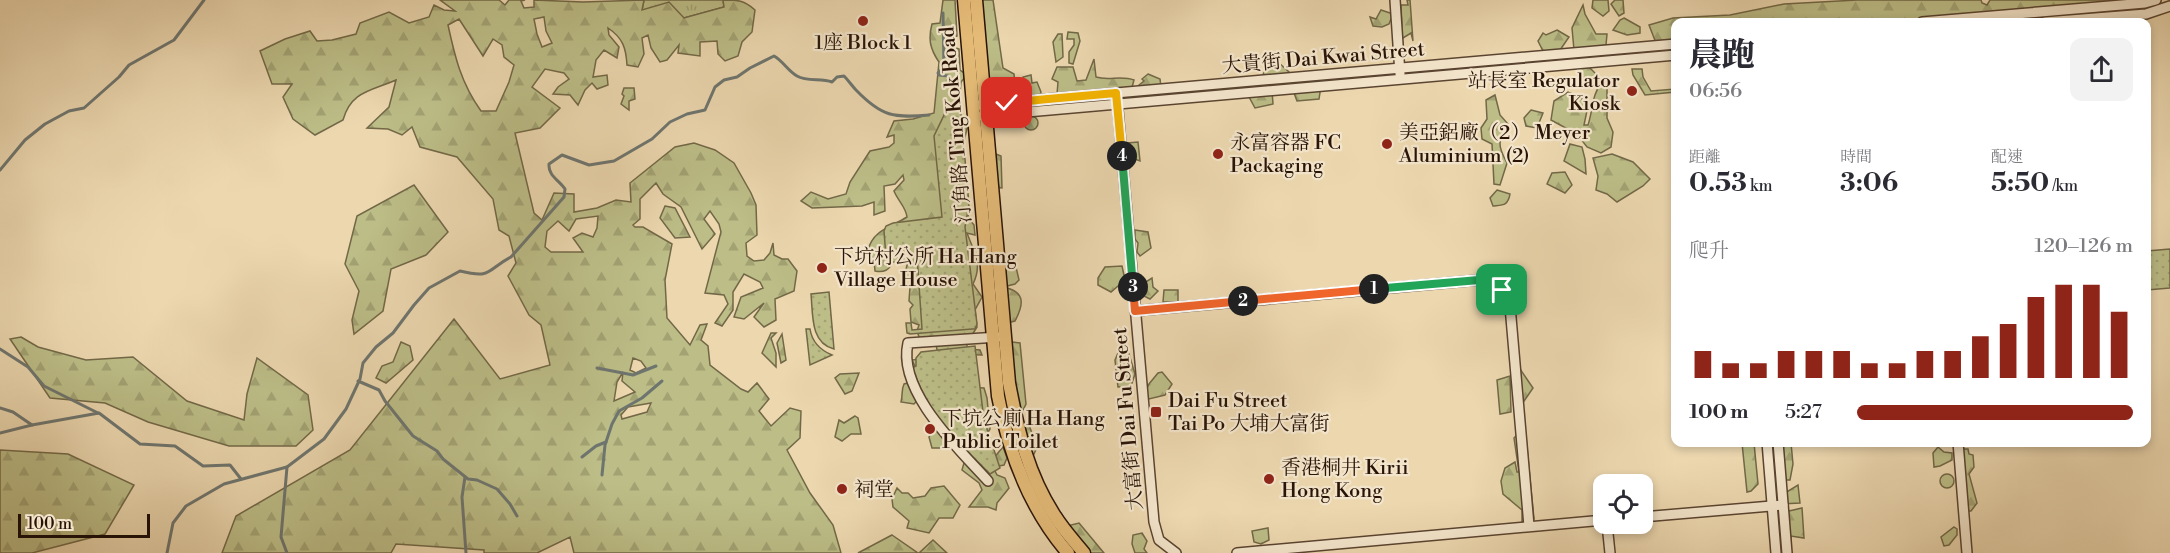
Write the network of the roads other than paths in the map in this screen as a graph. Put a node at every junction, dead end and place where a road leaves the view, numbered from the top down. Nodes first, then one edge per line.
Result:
1 (964, 0) edge
2 (976, 0) edge
3 (1395, 0) edge
4 (2156, 0) edge
5 (2170, 6) edge
6 (1969, 18) edge
7 (2096, 18) edge
8 (1671, 44) edge
9 (1671, 55) edge
10 (1400, 68) junction
11 (1401, 80) junction
12 (1116, 93) junction
13 (1117, 104) junction
14 (987, 110) junction
15 (973, 111) junction
16 (1135, 311) junction
17 (1000, 337) junction
18 (1767, 447) edge
19 (1778, 447) edge
20 (1958, 447) edge
21 (988, 481) dead end
22 (1783, 505) junction
23 (1772, 506) junction
24 (1653, 516) edge
25 (1593, 521) edge
26 (1529, 526) junction
27 (1608, 534) edge
28 (1068, 553) edge
29 (1084, 553) edge
30 (1176, 553) edge
31 (1237, 553) edge
32 (1610, 553) edge
33 (1776, 553) edge
34 (1787, 553) edge
35 (1967, 553) edge

1 - 15 main road, 汀角路 Ting Kok Road
2 - 14 main road, 汀角路 Ting Kok Road
3 - 10 street
4 - 6 street
5 - 7 street
8 - 10 street, 大貴街 Dai Kwai Street
9 - 11 street, 大貴街 Dai Kwai Street
10 - 11 street
10 - 12 street, 大貴街 Dai Kwai Street
11 - 13 street, 大貴街 Dai Kwai Street
12 - 13 street, 大富街 Dai Fu Street
12 - 14 street, 大貴街 Dai Kwai Street
13 - 14 street, 大貴街 Dai Kwai Street
13 - 16 street, 大富街 Dai Fu Street
14 - 15 street, 大貴街 Dai Kwai Street
14 - 17 main road, 汀角路 Ting Kok Road
15 - 17 main road, 汀角路 Ting Kok Road
16 - 26 street
16 - 30 street, 大富街 Dai Fu Street
17 - 21 street
17 - 28 main road, 汀角路 Ting Kok Road
17 - 29 main road, 汀角路 Ting Kok Road
18 - 23 street
19 - 22 street
20 - 35 street
22 - 23 street
22 - 34 street
23 - 24 street
23 - 33 street
25 - 26 street
26 - 31 street
27 - 32 street

